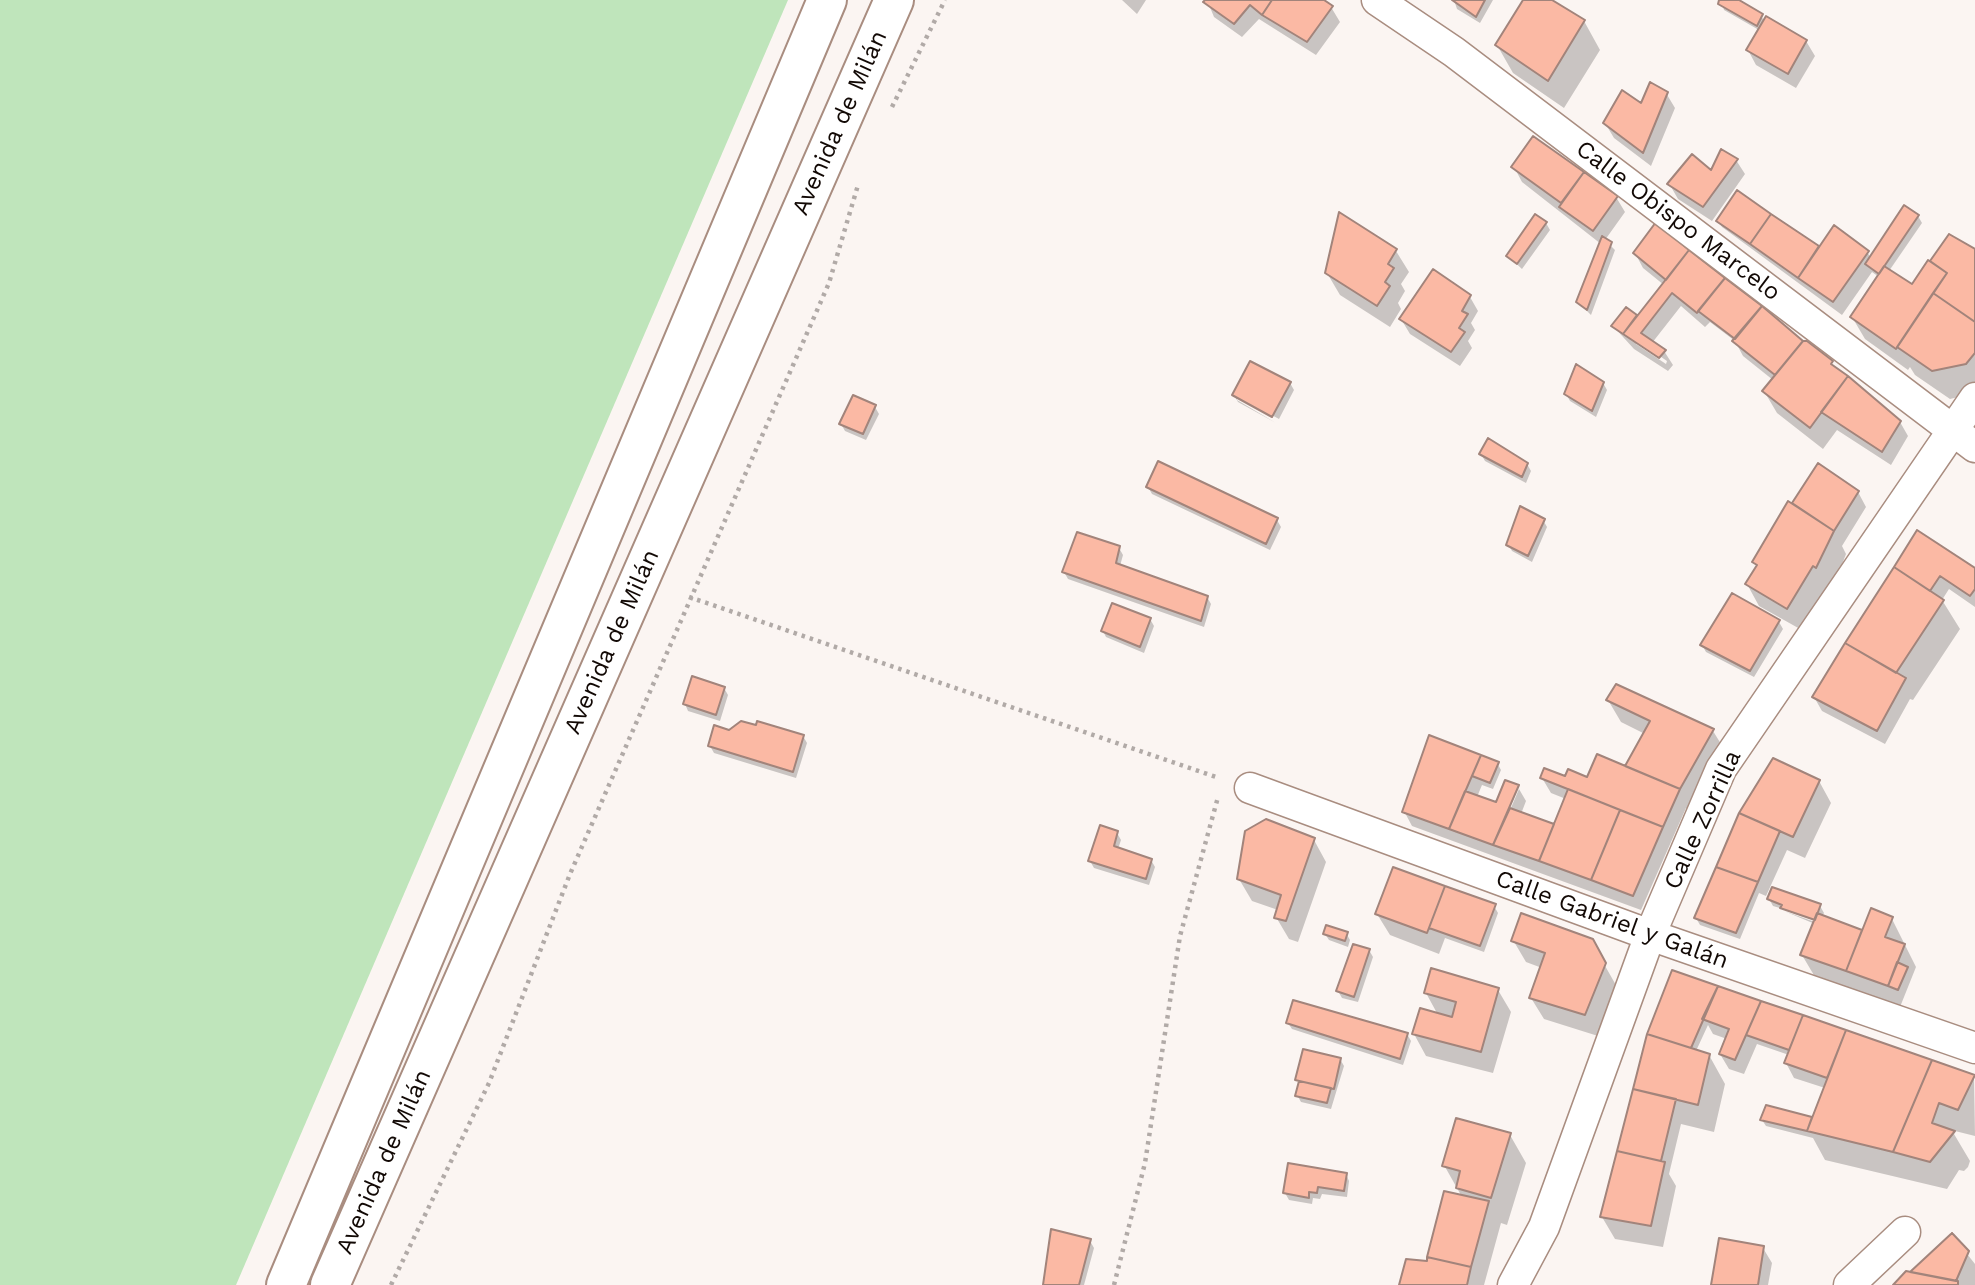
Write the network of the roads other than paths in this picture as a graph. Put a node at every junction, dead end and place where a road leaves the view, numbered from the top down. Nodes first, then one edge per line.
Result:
1 (827, 0) edge
2 (894, 0) edge
3 (1377, 0) edge
4 (1975, 398) edge
5 (1964, 437) edge
6 (1236, 784) road end
7 (1650, 935) junction
8 (1975, 1048) edge
9 (1905, 1232) dead end
10 (286, 1285) edge
11 (330, 1285) edge
12 (1513, 1285) edge
13 (1849, 1285) edge

1 - 10 street, Avenida de Milán
2 - 11 street, Avenida de Milán
3 - 5 street, Calle Obispo Marcelo
4 - 5 street, Calle Zorrilla
5 - 7 street, Calle Zorrilla
6 - 7 street, Calle Gabriel y Galán
7 - 8 street, Calle Gabriel y Galán
7 - 12 street, Calle Zorrilla
9 - 13 street

